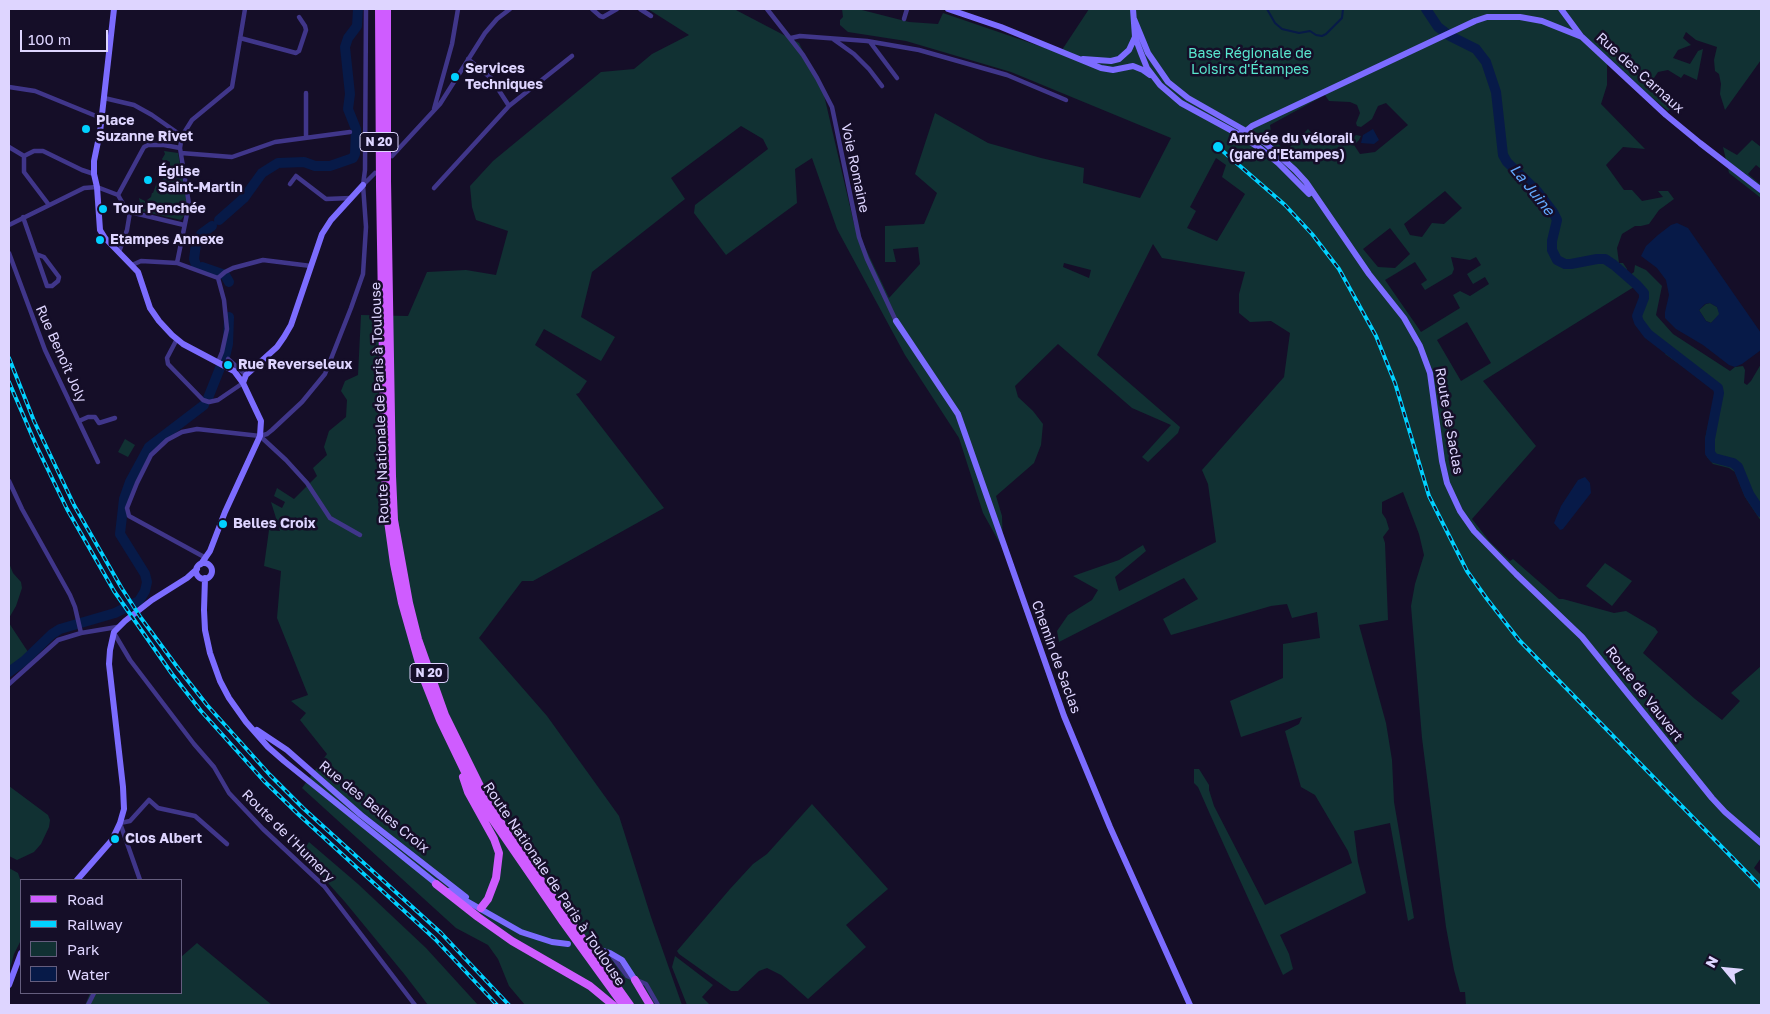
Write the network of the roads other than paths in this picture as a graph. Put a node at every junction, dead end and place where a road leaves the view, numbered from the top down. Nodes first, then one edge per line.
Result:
1 (114, 9) edge
2 (245, 9) edge
3 (366, 9) edge
4 (379, 9) edge
5 (386, 9) edge
6 (458, 9) edge
7 (510, 9) edge
8 (592, 9) edge
9 (617, 9) edge
10 (640, 9) edge
11 (767, 9) edge
12 (907, 9) edge
13 (948, 9) edge
14 (1133, 9) edge
15 (1561, 9) edge
16 (651, 16) dead end
17 (299, 18) dead end
18 (904, 19) dead end
19 (1134, 19) junction
20 (1135, 37) junction
21 (1582, 37) junction
22 (240, 38) junction
23 (791, 38) junction
24 (831, 38) junction
25 (870, 42) junction
26 (1145, 45) junction
27 (1129, 50) junction
28 (1141, 53) junction
29 (572, 56) dead end
30 (468, 58) junction
31 (1080, 59) junction
32 (1133, 66) junction
33 (897, 78) dead end
34 (1154, 79) junction
35 (442, 81) junction
36 (1168, 82) junction
37 (452, 85) junction
38 (9, 86) edge
39 (882, 86) dead end
40 (306, 93) dead end
41 (104, 98) junction
42 (1066, 100) dead end
43 (509, 106) junction
44 (433, 111) junction
45 (101, 118) junction
46 (1246, 131) junction
47 (350, 132) dead end
48 (1238, 134) junction
49 (182, 136) junction
50 (306, 138) junction
51 (9, 147) edge
52 (181, 151) junction
53 (24, 156) junction
54 (392, 156) dead end
55 (375, 173) dead end
56 (94, 174) junction
57 (290, 184) dead end
58 (364, 185) junction
59 (97, 187) junction
60 (434, 188) dead end
61 (1761, 190) edge
62 (118, 195) junction
63 (352, 198) junction
64 (49, 205) junction
65 (1320, 205) junction
66 (130, 212) junction
67 (23, 217) junction
68 (9, 225) edge
69 (184, 225) junction
70 (119, 252) junction
71 (9, 253) edge
72 (36, 254) junction
73 (177, 262) junction
74 (132, 265) junction
75 (311, 266) junction
76 (221, 275) junction
77 (896, 321) joint
78 (177, 339) junction
79 (228, 359) dead end
80 (221, 364) junction
81 (246, 375) junction
82 (243, 383) junction
83 (115, 418) dead end
84 (78, 421) junction
85 (260, 436) junction
86 (98, 462) dead end
87 (9, 481) edge
88 (360, 535) dead end
89 (210, 551) junction
90 (1506, 564) joint
91 (210, 565) junction
92 (202, 569) junction
93 (115, 630) junction
94 (81, 633) junction
95 (9, 684) edge
96 (251, 726) junction
97 (272, 740) junction
98 (268, 747) junction
99 (458, 758) junction
100 (120, 823) junction
101 (1761, 843) edge
102 (226, 844) dead end
103 (78, 879) edge
104 (140, 879) edge
105 (436, 884) junction
106 (480, 908) junction
107 (568, 944) dead end
108 (597, 949) dead end
109 (20, 956) edge
110 (635, 980) junction
111 (9, 985) edge
112 (415, 1005) edge
113 (613, 1005) edge
114 (623, 1005) edge
115 (630, 1005) edge
116 (650, 1005) edge
117 (658, 1005) edge
118 (1190, 1005) edge

1 - 41 main road
2 - 22 street
3 - 58 street
4 - 99 main road, Route Nationale de Paris à Toulouse / N 20
5 - 115 main road, Route Nationale de Paris à Toulouse / N 20
6 - 35 street
7 - 30 street
8 - 9 street
10 - 16 street
11 - 23 street, Voie Romaine
12 - 18 street
13 - 31 main road
14 - 19 main road
15 - 21 main road
17 - 22 street
19 - 20 main road, Route de Saclas
19 - 26 main road, Route de Saclas
20 - 27 main road
20 - 28 main road, Route de Saclas
21 - 46 main road, Rue des Carnaux
21 - 61 main road, Rue des Carnaux
22 - 49 street
23 - 24 street
23 - 77 street, Voie Romaine
24 - 25 street
24 - 39 street
25 - 33 street
25 - 42 street
26 - 28 main road
26 - 36 main road, Route de Saclas
27 - 28 main road
27 - 31 main road
28 - 32 main road
28 - 34 main road, Route de Saclas
28 - 36 main road
29 - 43 street
30 - 37 street
30 - 43 street
31 - 32 main road
32 - 34 main road
34 - 48 main road, Route de Saclas
35 - 37 street
35 - 44 street
36 - 46 main road, Route de Saclas
37 - 44 street
38 - 45 street
40 - 50 street
41 - 45 main road
41 - 49 street
43 - 60 street
44 - 54 street
45 - 56 main road
46 - 48 main road, Rue des Carnaux
46 - 65 main road, Route de Saclas
47 - 50 street
48 - 65 main road, Route de Saclas
49 - 52 street
50 - 52 street
51 - 53 street
52 - 62 street
52 - 69 street
53 - 56 street
53 - 64 street
55 - 58 street
56 - 59 main road
57 - 63 street
58 - 63 main road
58 - 85 street
59 - 62 street
59 - 64 street
59 - 70 main road
62 - 66 street
63 - 75 main road
64 - 67 street
65 - 90 main road, Route de Saclas
66 - 69 street
66 - 70 street
67 - 68 street
67 - 72 street
69 - 73 street
70 - 74 main road
71 - 84 street, Rue Benoît Joly
72 - 72 street
73 - 74 street
73 - 76 street
74 - 78 main road
75 - 76 street
75 - 81 main road
76 - 80 street
77 - 118 main road, Chemin de Saclas
78 - 80 main road
78 - 82 street
79 - 81 street
80 - 82 main road
81 - 82 main road
82 - 85 main road
83 - 84 street
84 - 86 street, Rue Benoît Joly
85 - 88 street
85 - 89 main road, Rue des Belles Croix
85 - 92 street
87 - 94 street
89 - 91 main road, Rue des Belles Croix
89 - 92 main road, Rue des Belles Croix
90 - 101 main road, Route de Vauvert
91 - 92 main road
91 - 92 main road
92 - 93 main road
92 - 96 main road, Rue des Belles Croix
93 - 94 street
93 - 100 main road
93 - 112 street, Route de l'Humery
94 - 95 street
96 - 97 main road, Rue des Belles Croix
96 - 98 main road, Rue des Belles Croix
97 - 98 main road
97 - 106 main road, Rue des Belles Croix
98 - 105 main road, Rue des Belles Croix
99 - 106 main road
99 - 114 main road, Route Nationale de Paris à Toulouse / N 20
100 - 102 street
100 - 103 main road
100 - 104 street
105 - 106 main road, Rue des Belles Croix
105 - 113 main road
106 - 107 main road
108 - 110 main road
109 - 111 main road
110 - 116 main road
110 - 117 street

